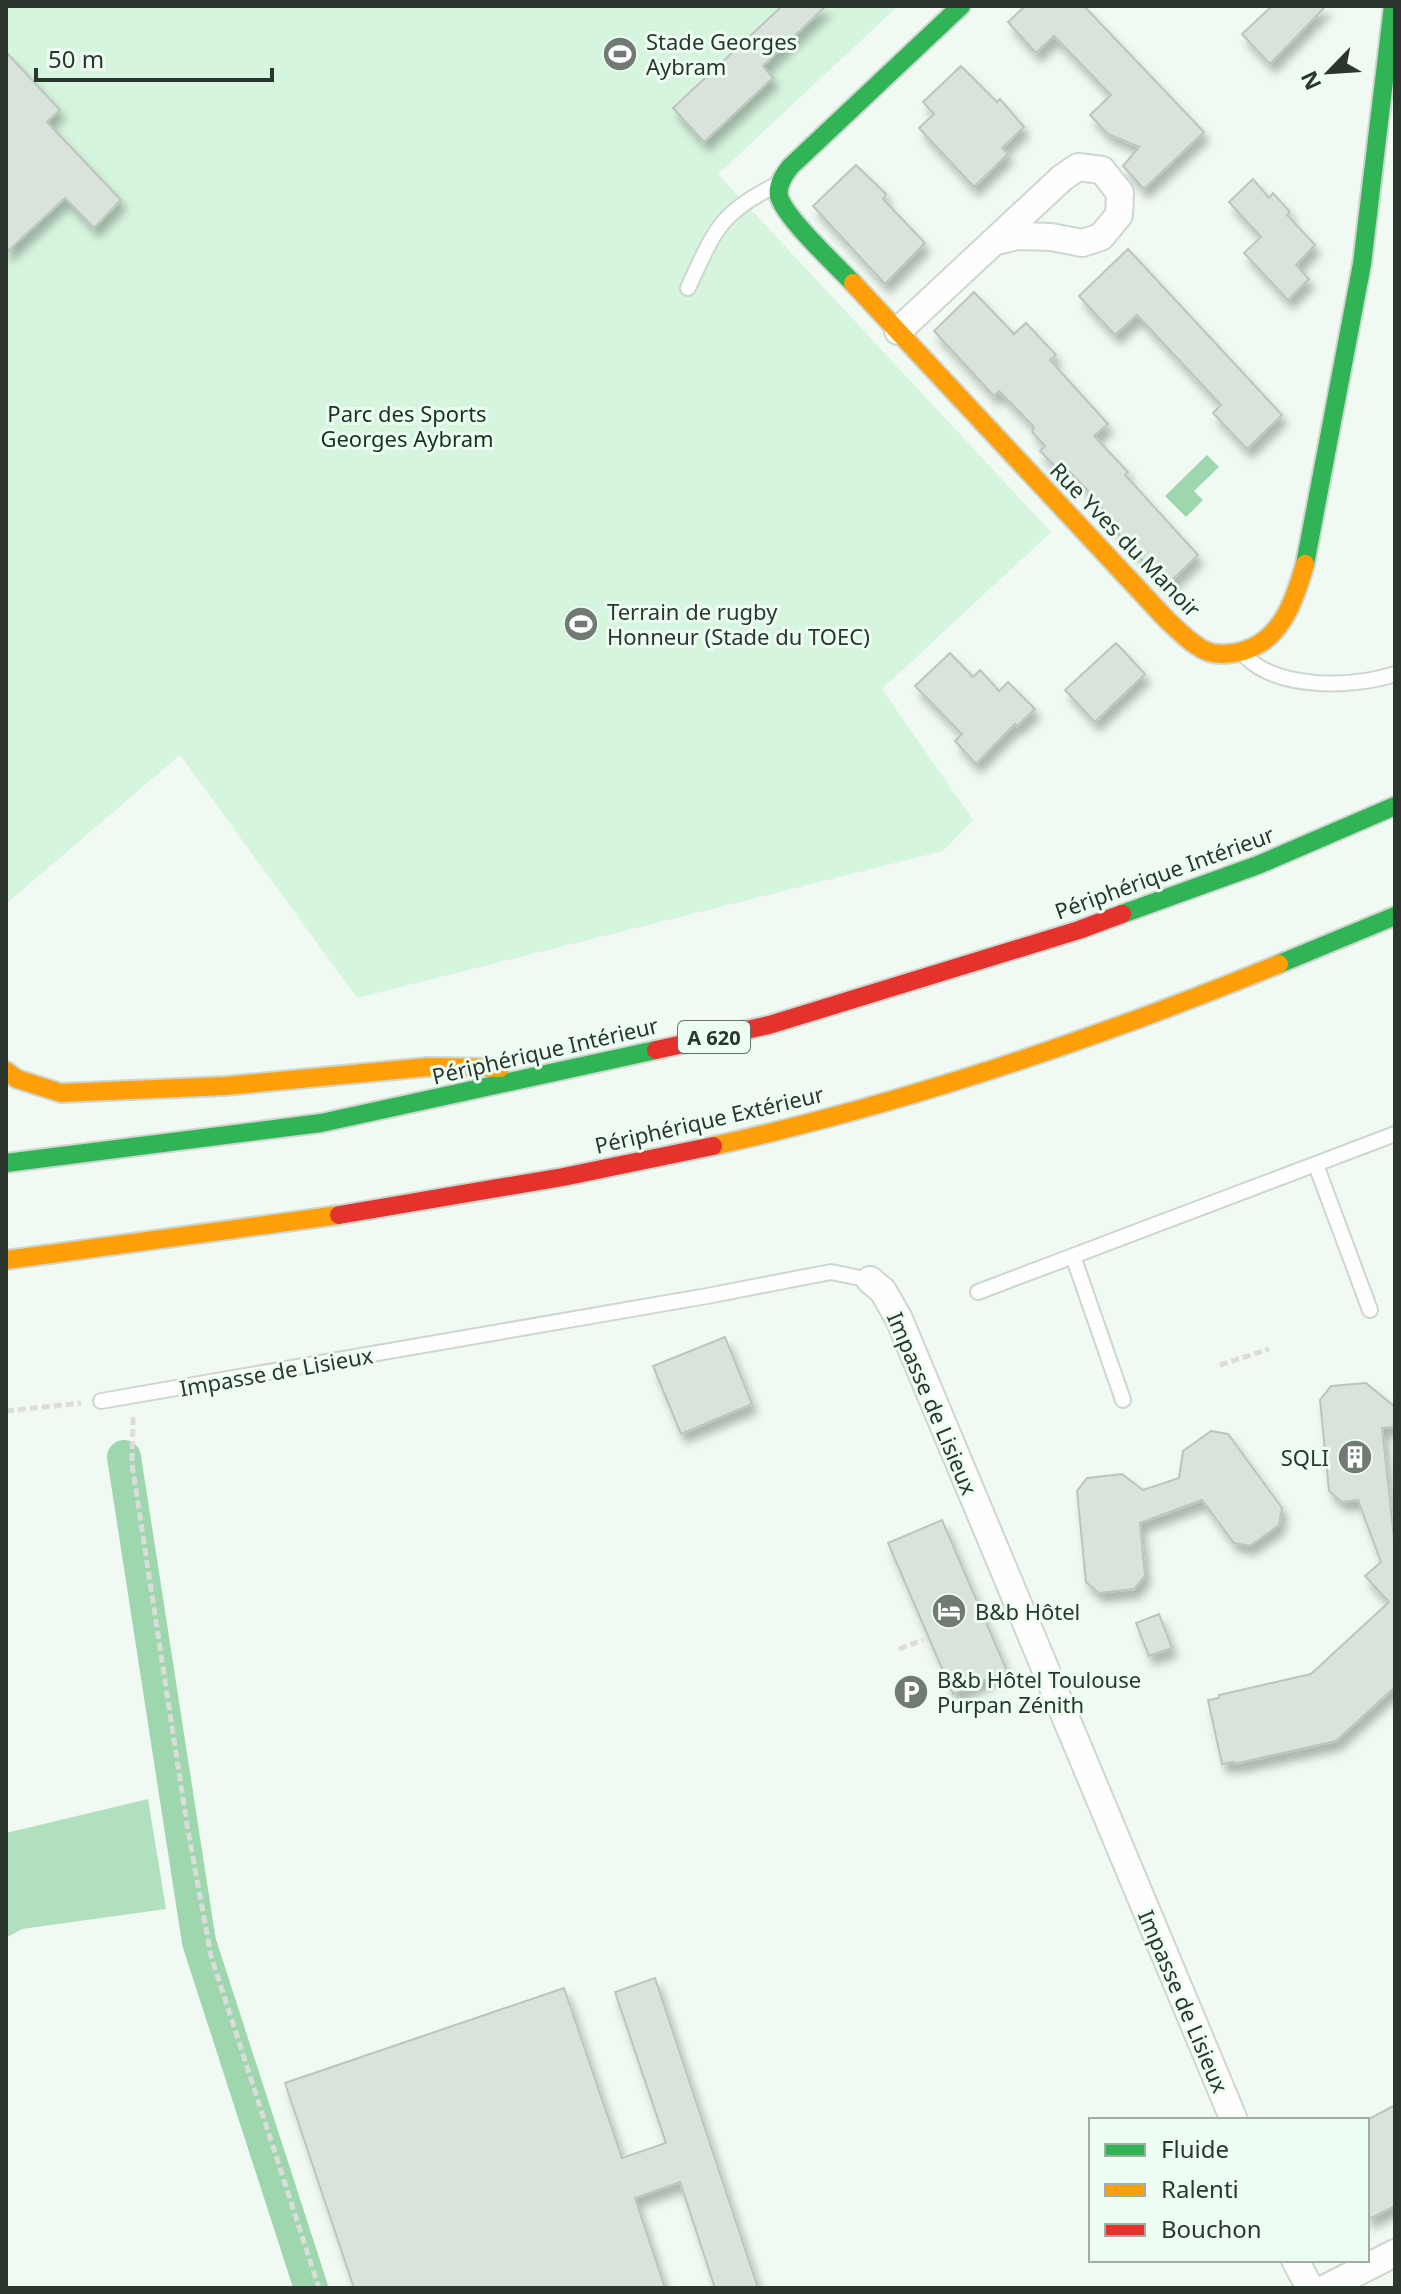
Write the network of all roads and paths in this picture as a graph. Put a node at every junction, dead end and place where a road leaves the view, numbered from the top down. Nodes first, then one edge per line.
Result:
1 (961, 6) edge
2 (1393, 6) edge
3 (778, 184) junction
4 (993, 242) junction
5 (688, 288) dead end
6 (898, 331) junction
7 (1242, 652) junction
8 (1395, 674) edge
9 (1395, 806) edge
10 (1395, 916) edge
11 (570, 1068) junction
12 (6, 1071) edge
13 (1395, 1134) edge
14 (6, 1163) edge
15 (1316, 1165) junction
16 (1073, 1256) junction
17 (6, 1260) edge
18 (870, 1280) joint
19 (978, 1292) dead end
20 (1370, 1310) dead end
21 (1269, 1349) dead end
22 (1220, 1365) dead end
23 (134, 1396) junction
24 (1123, 1400) dead end
25 (101, 1401) joint
26 (6, 1411) edge
27 (923, 1640) dead end
28 (899, 1649) dead end
29 (1233, 2118) edge
30 (1395, 2253) edge
31 (1296, 2262) edge
32 (319, 2288) edge
33 (1310, 2288) edge
34 (1326, 2288) edge

1 - 3 main road
2 - 7 main road
3 - 5 lane
3 - 6 main road, Rue Yves du Manoir
4 - 4 street
4 - 6 street
6 - 7 main road, Rue Yves du Manoir
7 - 8 lane
9 - 11 main road, Périphérique Intérieur / A 620
10 - 17 main road, Périphérique Extérieur
11 - 12 main road
11 - 14 main road, Périphérique Intérieur / A 620
13 - 15 lane
15 - 16 lane
15 - 20 lane
16 - 19 lane
16 - 24 lane
18 - 23 lane, Impasse de Lisieux
18 - 29 street, Impasse de Lisieux
21 - 22 path
23 - 25 lane, Impasse de Lisieux
23 - 32 path
25 - 26 path
27 - 28 path
30 - 34 street
31 - 33 street

